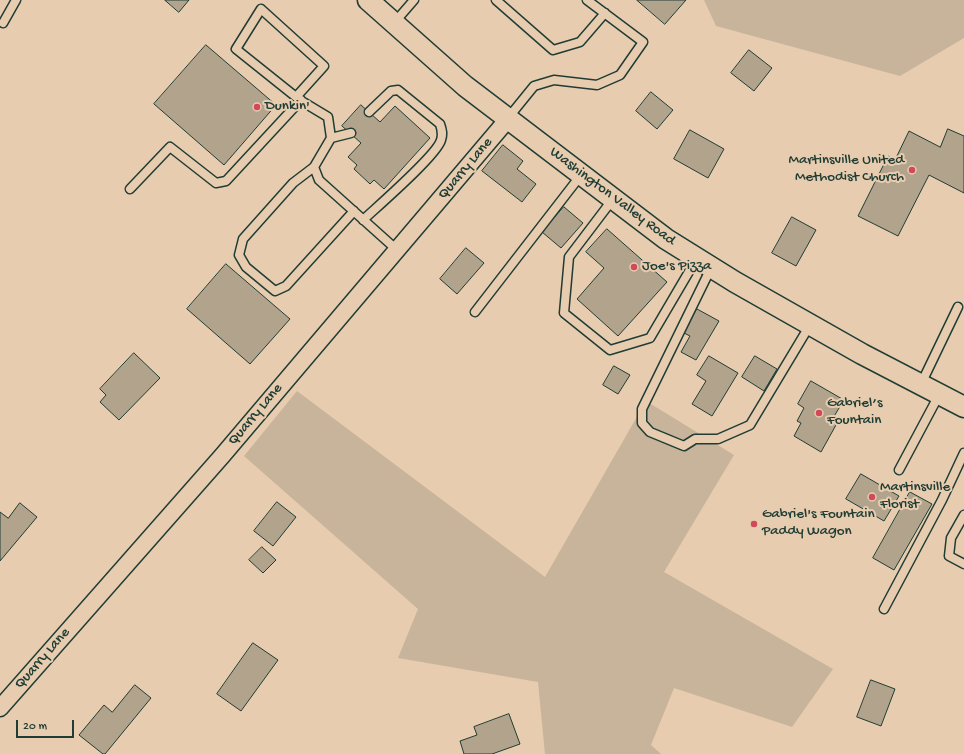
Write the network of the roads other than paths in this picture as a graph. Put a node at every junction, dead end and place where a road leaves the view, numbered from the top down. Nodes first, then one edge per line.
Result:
1 (16, 0) edge
2 (368, 0) edge
3 (414, 0) edge
4 (496, 0) edge
5 (588, 0) edge
6 (605, 13) junction
7 (2, 23) dead end
8 (394, 23) junction
9 (299, 99) junction
10 (368, 112) dead end
11 (508, 119) junction
12 (351, 133) dead end
13 (331, 138) junction
14 (314, 167) junction
15 (581, 175) junction
16 (130, 189) dead end
17 (612, 199) junction
18 (354, 212) junction
19 (363, 220) junction
20 (397, 250) junction
21 (704, 263) junction
22 (958, 307) dead end
23 (474, 312) dead end
24 (810, 325) junction
25 (921, 384) junction
26 (939, 394) junction
27 (964, 407) edge
28 (964, 453) edge
29 (898, 470) dead end
30 (964, 515) edge
31 (964, 564) edge
32 (884, 609) dead end
33 (0, 708) edge

1 - 7 lane
2 - 8 street, Washington Valley Road
3 - 8 lane
4 - 6 lane
5 - 6 lane
6 - 11 lane
8 - 11 street, Washington Valley Road
9 - 9 lane
9 - 13 lane
9 - 16 lane
10 - 19 lane
11 - 15 street, Washington Valley Road
11 - 20 street, Quarry Lane
12 - 13 lane
13 - 14 lane
14 - 18 lane
14 - 18 lane
15 - 17 street, Washington Valley Road
15 - 23 lane
17 - 21 street, Washington Valley Road
17 - 21 lane
18 - 19 lane
19 - 20 lane
20 - 33 street, Quarry Lane
21 - 24 street, Washington Valley Road
21 - 24 lane
22 - 25 lane
24 - 25 street, Washington Valley Road
25 - 26 street, Washington Valley Road
26 - 27 street, Washington Valley Road
26 - 29 lane
28 - 32 lane
30 - 31 lane

